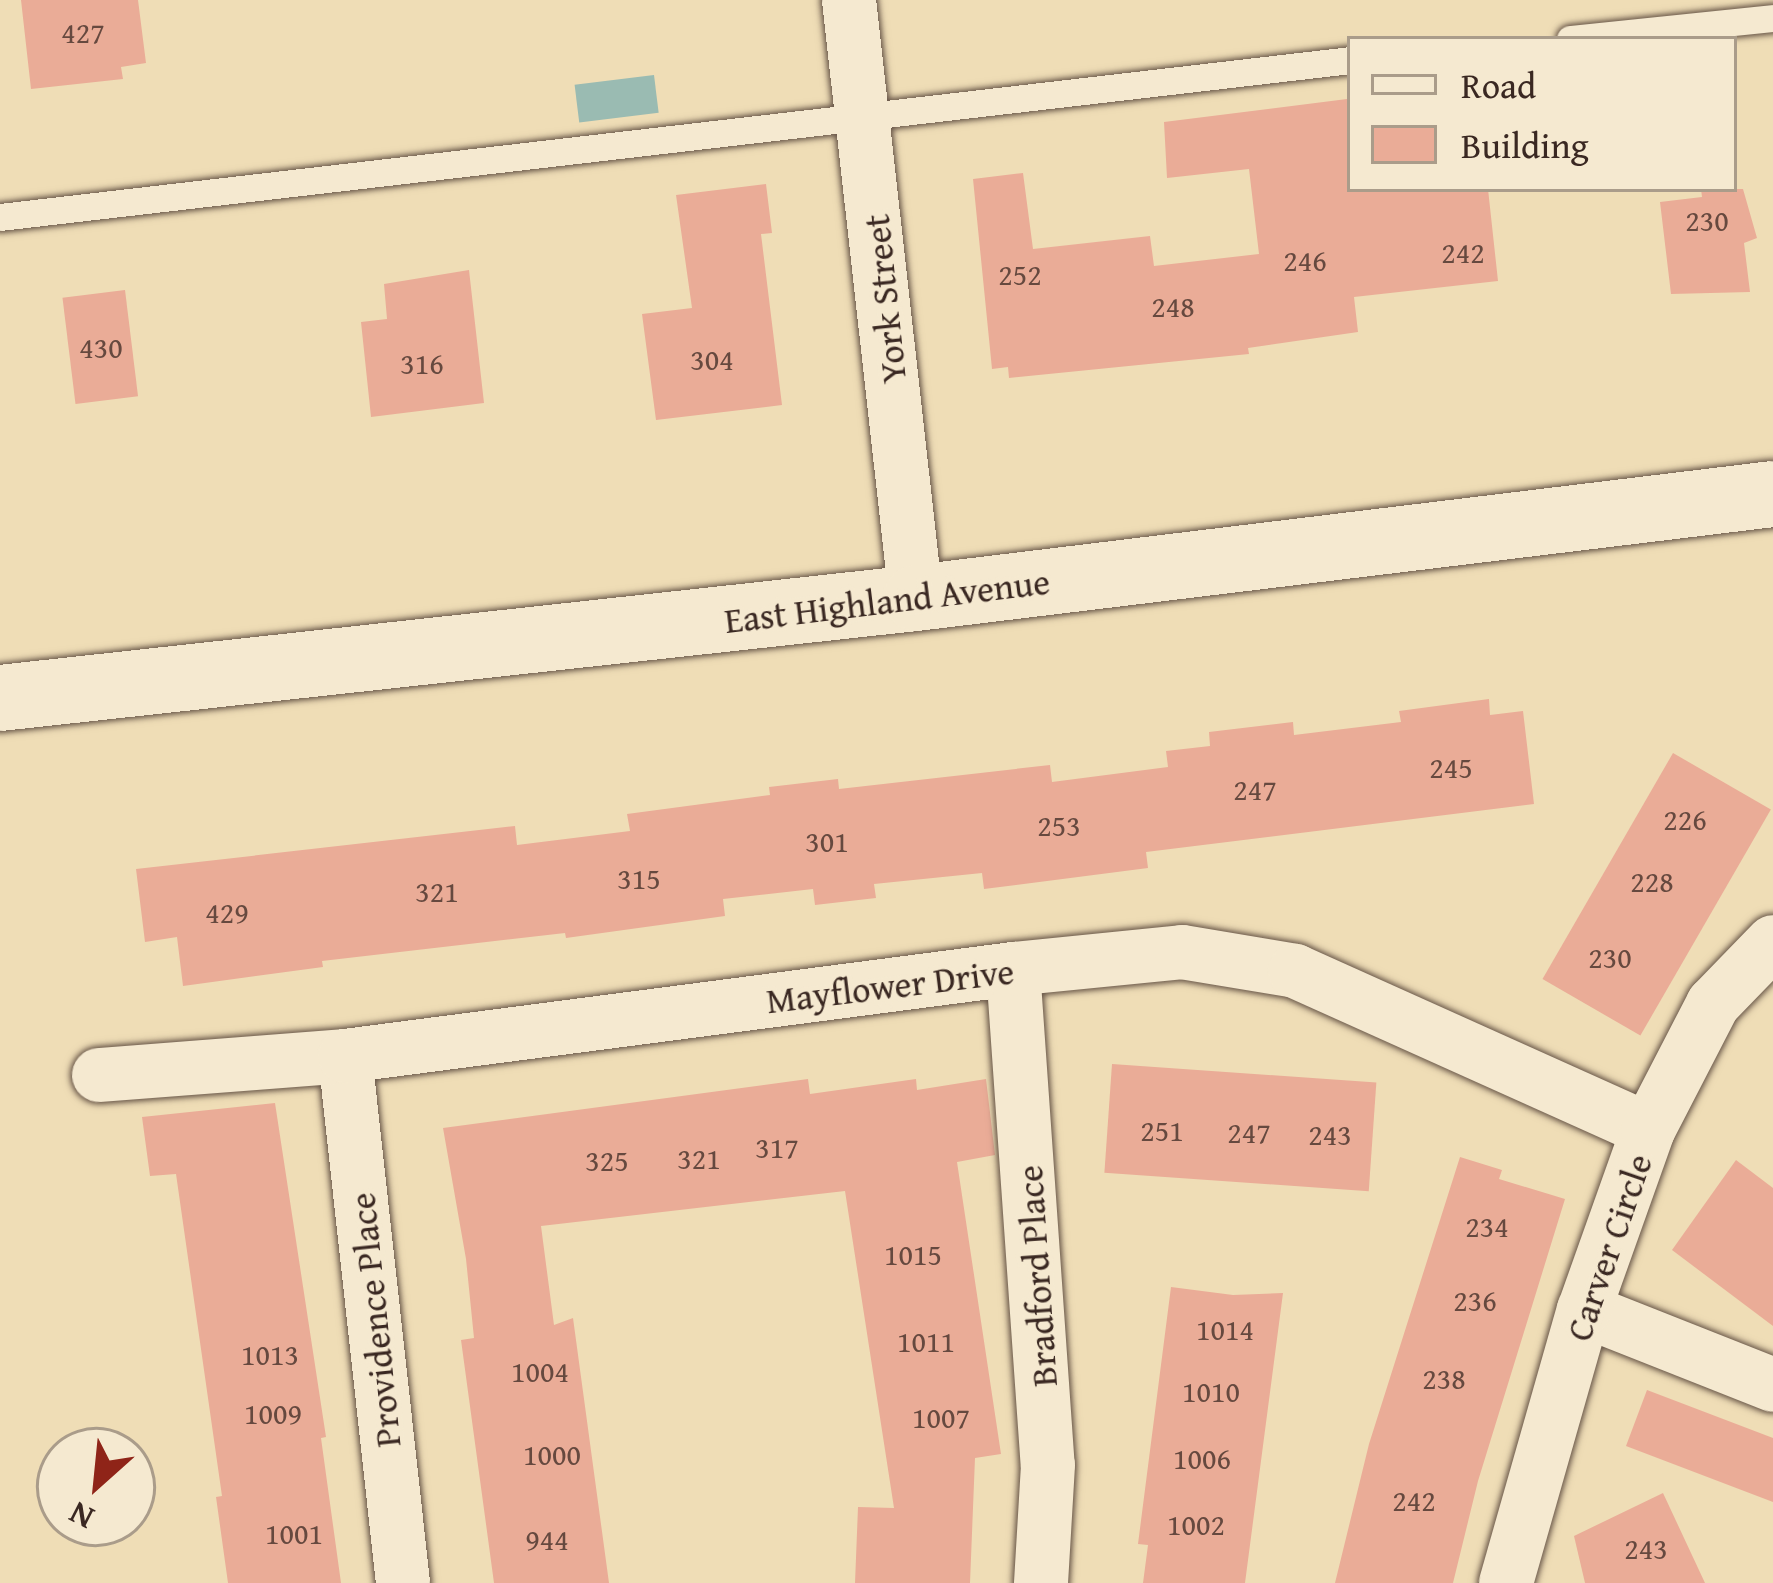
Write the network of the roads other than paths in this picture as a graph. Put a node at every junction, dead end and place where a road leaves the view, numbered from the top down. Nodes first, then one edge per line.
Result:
1 (849, 0) edge
2 (1773, 17) edge
3 (1598, 36) edge
4 (1347, 60) edge
5 (865, 118) junction
6 (0, 217) edge
7 (1773, 494) edge
8 (916, 598) junction
9 (0, 698) edge
10 (1773, 942) edge
11 (1013, 969) junction
12 (345, 1056) junction
13 (99, 1075) dead end
14 (1648, 1130) junction
15 (1584, 1310) junction
16 (1773, 1385) edge
17 (404, 1583) edge
18 (1041, 1583) edge
19 (1506, 1583) edge

1 - 5 street, York Street
2 - 3 lane
4 - 5 lane
5 - 6 lane
5 - 8 street, York Street
7 - 8 street, East Highland Avenue
8 - 9 street, East Highland Avenue
10 - 14 street, Carver Circle
11 - 12 street, Mayflower Drive
11 - 14 street, Mayflower Drive
11 - 18 street, Bradford Place
12 - 13 street, Mayflower Drive
12 - 17 street, Providence Place
14 - 15 street, Carver Circle
15 - 16 street
15 - 19 street, Carver Circle

